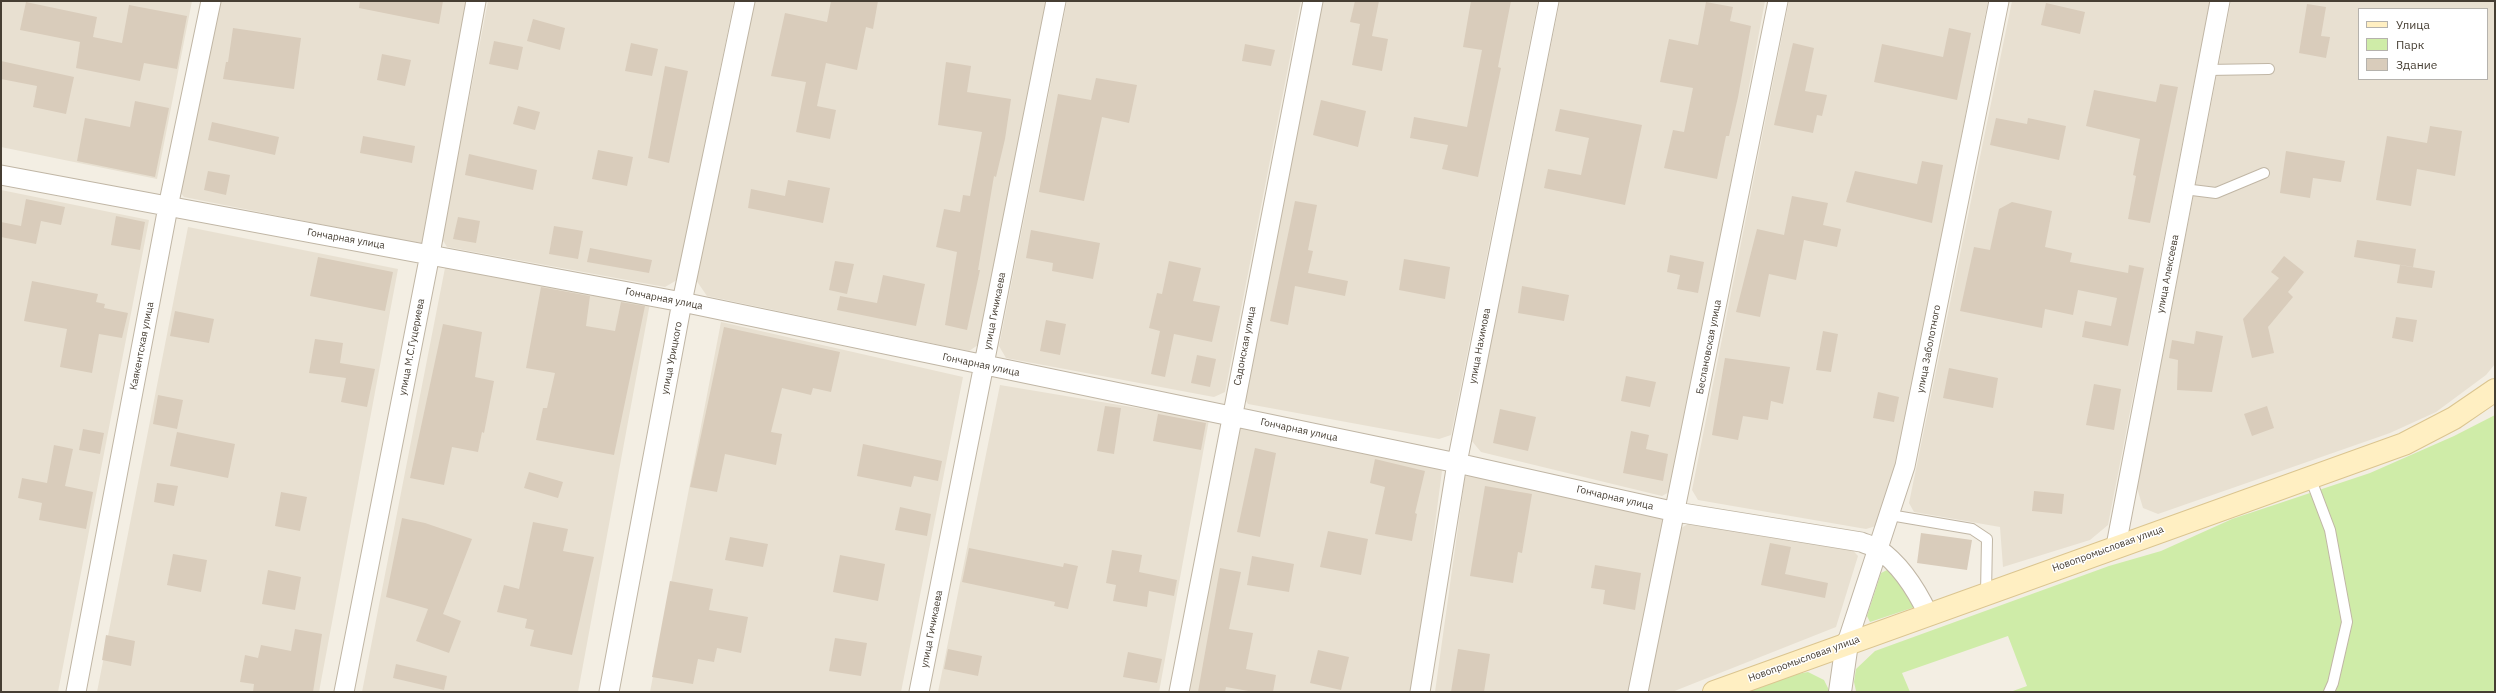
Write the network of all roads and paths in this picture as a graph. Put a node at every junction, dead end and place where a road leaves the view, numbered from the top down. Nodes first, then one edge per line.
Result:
1 (211, 1) edge
2 (476, 1) edge
3 (745, 1) edge
4 (1056, 1) edge
5 (1313, 1) edge
6 (1549, 1) edge
7 (1778, 1) edge
8 (1999, 1) edge
9 (2220, 1) edge
10 (2269, 69) dead end
11 (2207, 70) junction
12 (2264, 173) dead end
13 (1, 174) edge
14 (2184, 189) junction
15 (168, 207) junction
16 (430, 254) junction
17 (682, 302) junction
18 (984, 366) junction
19 (2495, 390) edge
20 (1231, 416) junction
21 (1457, 463) junction
22 (2310, 477) junction
23 (1676, 512) junction
24 (1890, 515) junction
25 (2116, 546) junction
26 (1878, 549) junction
27 (1986, 594) junction
28 (1928, 614) junction
29 (1847, 643) junction
30 (76, 692) edge
31 (344, 692) edge
32 (609, 692) edge
33 (919, 692) edge
34 (1179, 692) edge
35 (1420, 692) edge
36 (1638, 692) edge
37 (1714, 692) edge
38 (1840, 692) edge
39 (2329, 692) edge

1 - 15 street, Каякентская улица
2 - 16 street, улица М.С.Гуцериева
3 - 17 street, улица Урицкого
4 - 18 street, улица Гичикаева
5 - 20 street, Садонская улица
6 - 21 street, улица Нахимова
7 - 23 street, Беслановская улица
8 - 24 street, улица Заболотного
9 - 11 street, улица Алексеева
10 - 11 lane
11 - 14 street, улица Алексеева
12 - 14 lane
13 - 15 street, Гончарная улица
14 - 25 street, улица Алексеева
15 - 16 street, Гончарная улица
15 - 30 street, Каякентская улица
16 - 17 street, Гончарная улица
16 - 31 street, улица М.С.Гуцериева
17 - 18 street, Гончарная улица
17 - 32 street, улица Урицкого
18 - 20 street, Гончарная улица
18 - 33 street, улица Гичикаева
19 - 22 main road, Новопромысловая улица
20 - 21 street, Гончарная улица
20 - 34 street, Садонская улица
21 - 23 street, Гончарная улица
21 - 35 street, улица Нахимова
22 - 25 main road, Новопромысловая улица
22 - 39 lane
23 - 26 street, Гончарная улица
23 - 36 street, Беслановская улица
24 - 26 street, улица Заболотного
24 - 27 lane
25 - 27 main road, Новопромысловая улица
26 - 28 street, Гончарная улица
26 - 29 street, улица Заболотного
27 - 28 main road, Новопромысловая улица
28 - 29 main road, Новопромысловая улица
29 - 37 main road, Новопромысловая улица
29 - 38 street, улица Заболотного

